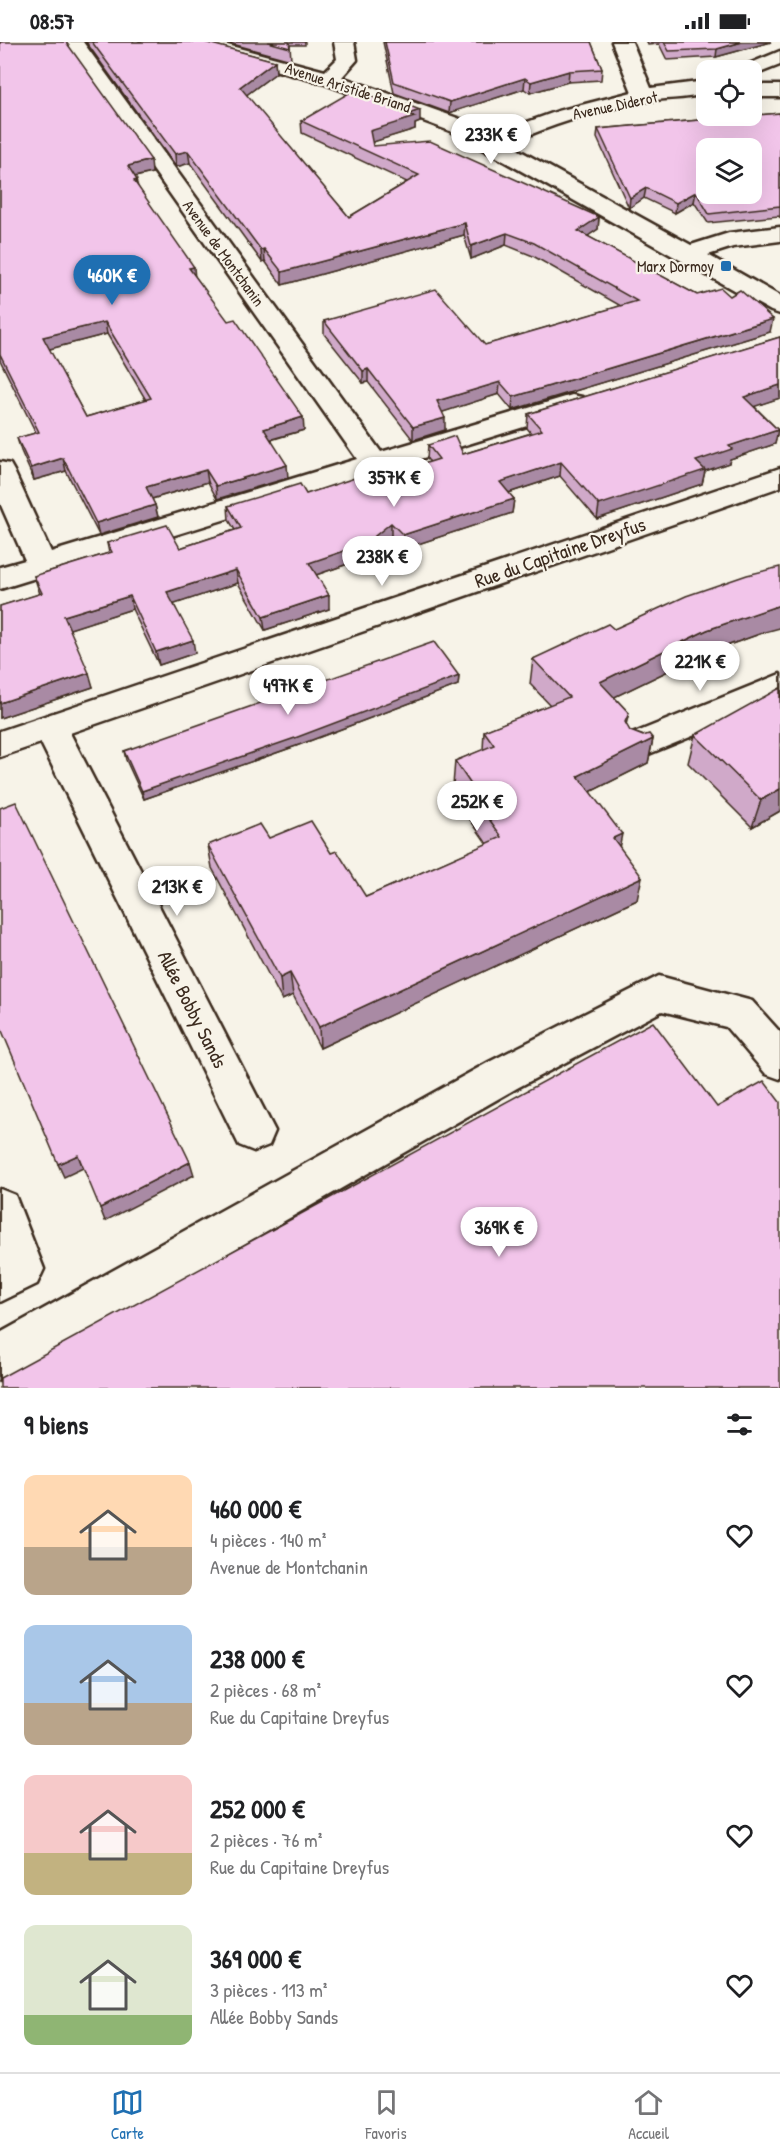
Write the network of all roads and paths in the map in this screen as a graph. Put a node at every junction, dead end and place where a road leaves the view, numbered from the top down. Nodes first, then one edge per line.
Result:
1 (73, 42) edge
2 (193, 42) edge
3 (344, 42) edge
4 (622, 42) edge
5 (780, 57) edge
6 (762, 65) edge
7 (329, 79) junction
8 (696, 91) edge
9 (762, 91) edge
10 (780, 91) edge
11 (644, 96) junction
12 (491, 142) junction
13 (780, 234) edge
14 (689, 254) junction
15 (780, 306) edge
16 (600, 394) edge
17 (374, 463) junction
18 (0, 471) edge
19 (780, 477) edge
20 (42, 565) junction
21 (0, 578) edge
22 (780, 686) edge
23 (50, 727) junction
24 (0, 744) edge
25 (639, 745) edge
26 (780, 1061) edge
27 (254, 1131) dead end
28 (0, 1210) edge
29 (0, 1280) edge
30 (0, 1358) edge

1 - 17 street, Avenue de Montchanin
2 - 7 street, Avenue Aristide Briand
3 - 7 street
4 - 11 street
5 - 6 street
7 - 12 street, Avenue Aristide Briand
8 - 11 street, Avenue Diderot
9 - 10 street
11 - 12 street, Avenue Diderot
12 - 14 street, Avenue Aristide Briand
13 - 14 street
14 - 15 street, Avenue Aristide Briand
16 - 17 street
17 - 20 street
18 - 20 street
19 - 23 street, Rue du Capitaine Dreyfus
20 - 21 street
22 - 25 street
23 - 24 street, Rue du Capitaine Dreyfus
23 - 27 street, Allée Bobby Sands
26 - 30 street
28 - 29 street

